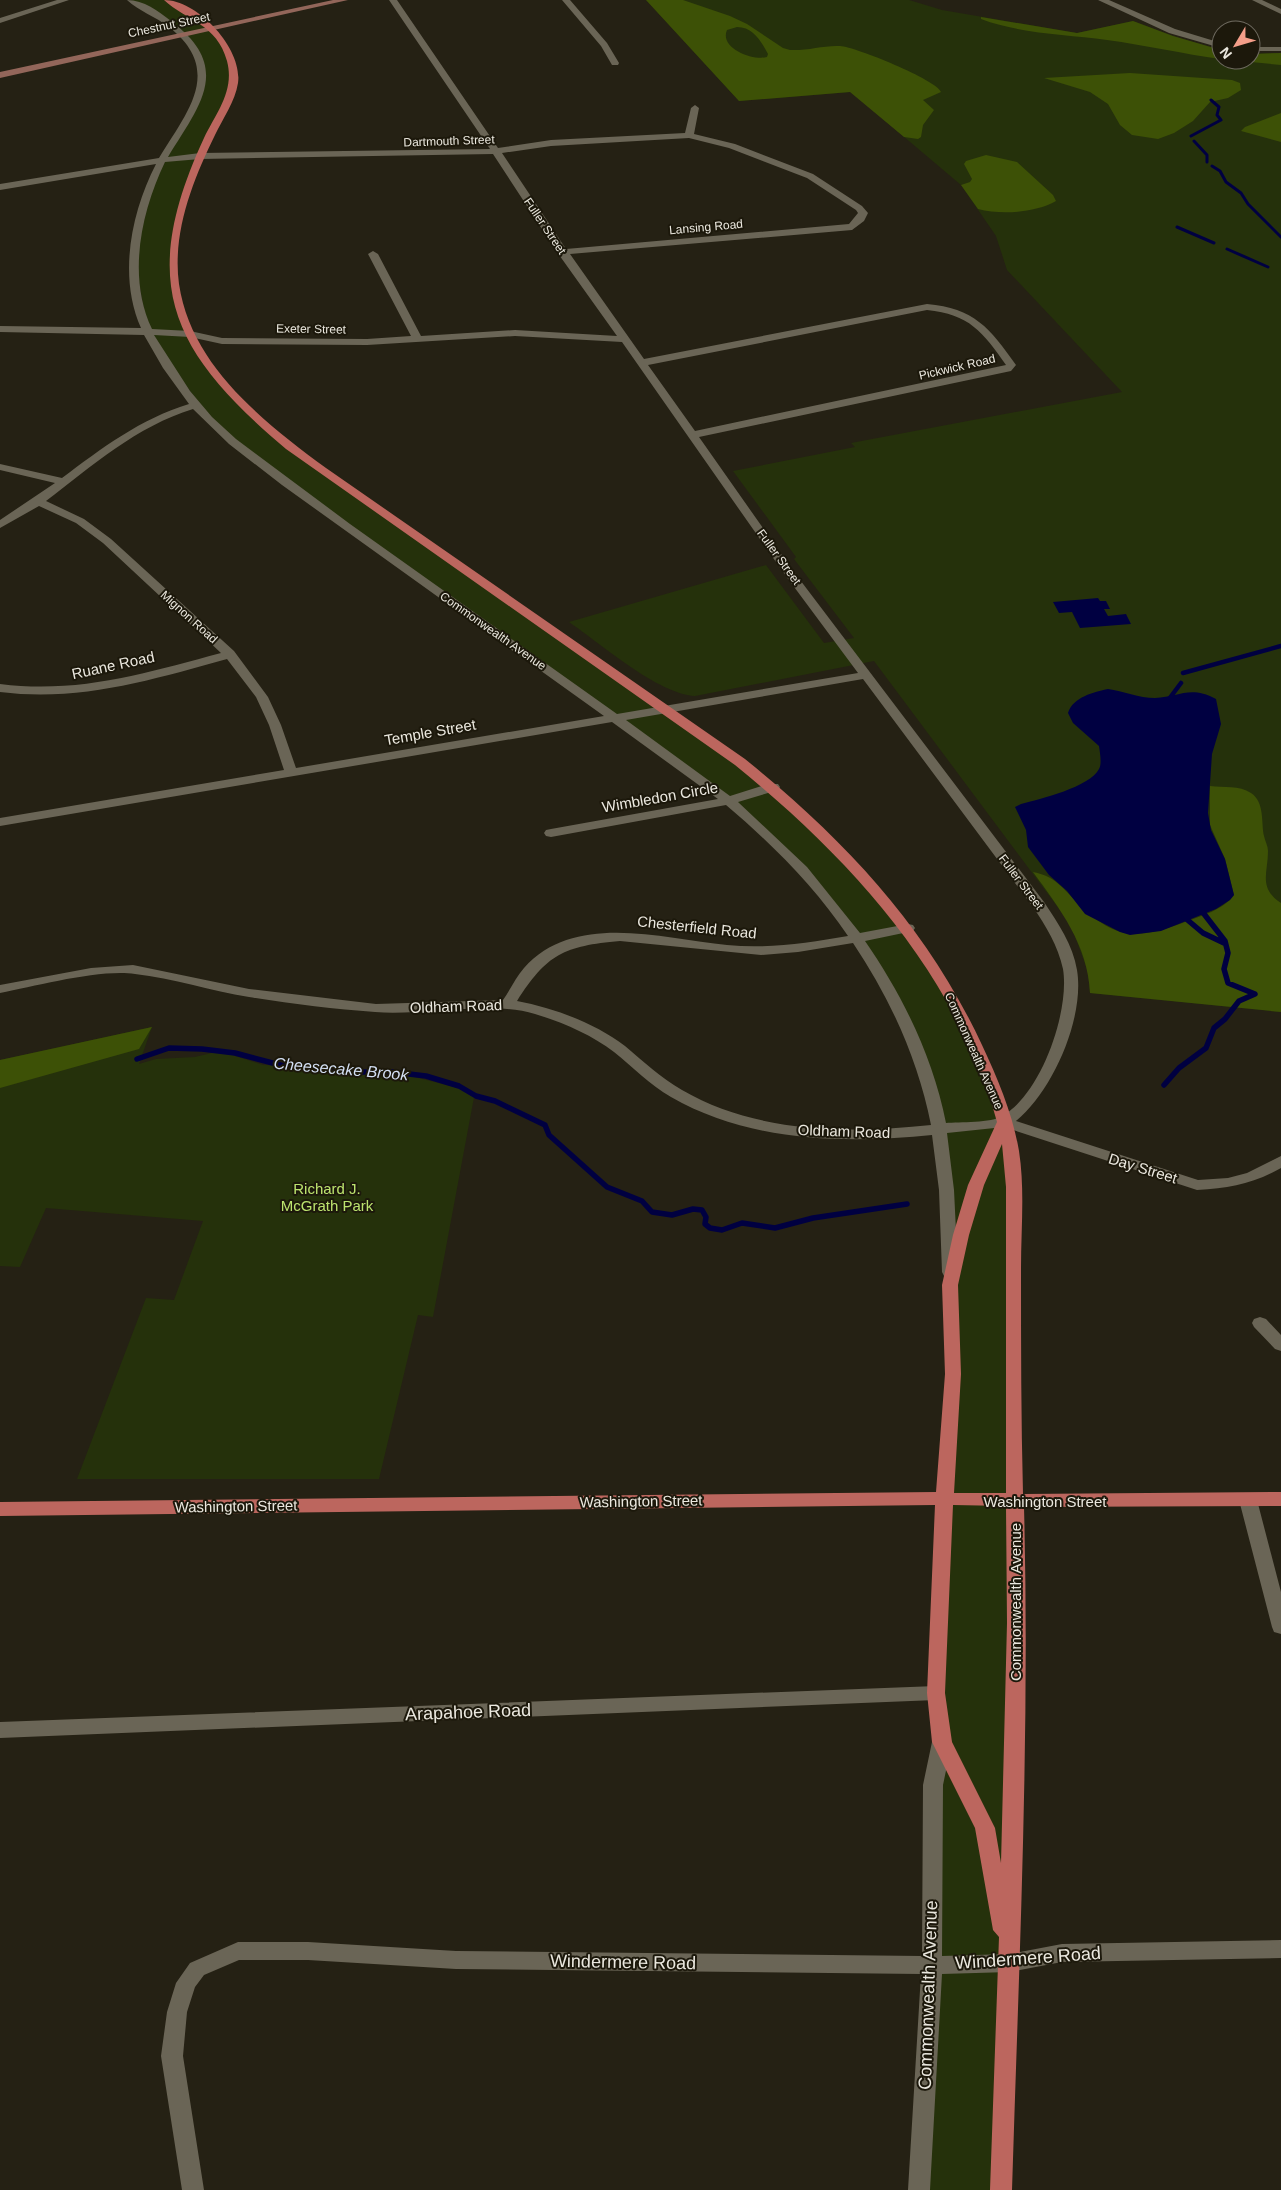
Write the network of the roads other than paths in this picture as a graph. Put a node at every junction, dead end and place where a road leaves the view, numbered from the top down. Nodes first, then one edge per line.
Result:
1 (65, 0) edge
2 (131, 0) edge
3 (168, 0) edge
4 (344, 0) edge
5 (393, 0) edge
6 (566, 0) edge
7 (1102, 0) edge
8 (1256, 0) edge
9 (1281, 12) edge
10 (0, 21) edge
11 (212, 29) junction
12 (184, 35) junction
13 (1211, 43) edge
14 (1281, 49) edge
15 (1261, 50) edge
16 (616, 63) dead end
17 (0, 75) edge
18 (695, 108) dead end
19 (689, 135) junction
20 (496, 152) junction
21 (200, 156) junction
22 (162, 160) junction
23 (0, 187) edge
24 (852, 227) joint
25 (562, 252) junction
26 (372, 254) dead end
27 (0, 329) edge
28 (148, 332) junction
29 (190, 334) junction
30 (417, 338) junction
31 (623, 339) junction
32 (641, 363) junction
33 (195, 405) junction
34 (692, 435) junction
35 (0, 467) edge
36 (63, 482) junction
37 (40, 502) junction
38 (0, 525) edge
39 (230, 654) junction
40 (866, 675) junction
41 (0, 688) edge
42 (666, 710) junction
43 (615, 718) junction
44 (291, 772) junction
45 (773, 787) junction
46 (728, 801) junction
47 (0, 822) edge
48 (551, 833) dead end
49 (908, 928) junction
50 (856, 937) junction
51 (0, 990) edge
52 (508, 1004) junction
53 (1005, 1122) junction
54 (940, 1129) junction
55 (1281, 1161) edge
56 (950, 1285) junction
57 (1260, 1323) dead end
58 (1281, 1345) edge
59 (1281, 1499) edge
60 (1014, 1500) junction
61 (1248, 1500) junction
62 (944, 1501) junction
63 (0, 1508) edge
64 (1281, 1627) edge
65 (936, 1694) junction
66 (0, 1730) edge
67 (942, 1742) junction
68 (1281, 1949) edge
69 (1008, 1963) junction
70 (932, 1965) junction
71 (193, 2190) edge
72 (919, 2190) edge
73 (1001, 2190) edge

1 - 10 street
2 - 12 street, Commonwealth Avenue
3 - 11 main road, Commonwealth Avenue
4 - 11 main road, Chestnut Street
5 - 20 street, Fuller Street
6 - 16 street
7 - 13 street
8 - 9 street
11 - 12 main road, Chestnut Street
11 - 21 main road, Commonwealth Avenue
12 - 17 main road, Chestnut Street
12 - 22 street, Commonwealth Avenue
14 - 15 street
18 - 19 street
19 - 20 street, Dartmouth Street
19 - 24 street, Dartmouth Street
20 - 21 street, Dartmouth Street
20 - 25 street, Fuller Street
21 - 22 street, Dartmouth Street
21 - 29 main road, Commonwealth Avenue
22 - 23 street, Dartmouth Street
22 - 28 street, Commonwealth Avenue
24 - 25 street, Lansing Road
25 - 31 street, Fuller Street
26 - 30 street
27 - 28 street, Exeter Street
28 - 29 street, Exeter Street
28 - 33 street, Commonwealth Avenue
29 - 30 street, Exeter Street
29 - 42 main road, Commonwealth Avenue
30 - 31 street, Exeter Street
31 - 32 street, Fuller Street
32 - 34 street, Fuller Street
32 - 34 street, Pickwick Road
33 - 36 street
33 - 43 street, Commonwealth Avenue
34 - 40 street, Fuller Street
35 - 36 street
36 - 37 street
37 - 38 street
37 - 39 street, Mignon Road
39 - 41 street, Ruane Road
39 - 44 street, Mignon Road
40 - 42 street, Temple Street
40 - 53 street, Fuller Street
42 - 43 street, Temple Street
42 - 45 main road, Commonwealth Avenue
43 - 44 street, Temple Street
43 - 46 street, Commonwealth Avenue
44 - 47 street, Temple Street
45 - 46 street, Wimbledon Circle
45 - 49 main road, Commonwealth Avenue
46 - 48 street, Wimbledon Circle
46 - 50 street, Commonwealth Avenue
49 - 50 street, Chesterfield Road
49 - 53 main road, Commonwealth Avenue
50 - 52 street, Chesterfield Road
50 - 54 street, Commonwealth Avenue
51 - 52 street, Oldham Road
52 - 54 street, Oldham Road
53 - 54 street, Oldham Road
53 - 55 street, Day Street
53 - 56 main road, Commonwealth Avenue
53 - 60 main road, Commonwealth Avenue
54 - 56 street, Commonwealth Avenue
56 - 62 main road, Commonwealth Avenue
57 - 58 street
59 - 61 main road, Washington Street
60 - 61 main road, Washington Street
60 - 62 main road, Washington Street
60 - 69 main road, Commonwealth Avenue
61 - 64 street
62 - 63 main road, Washington Street
62 - 65 main road, Commonwealth Avenue
65 - 66 street, Arapahoe Road
65 - 67 main road, Commonwealth Avenue
67 - 69 main road, Commonwealth Avenue
67 - 70 street, Commonwealth Avenue
68 - 69 street, Windermere Road
69 - 70 street, Windermere Road
69 - 73 main road, Commonwealth Avenue
70 - 71 street, Windermere Road
70 - 72 street, Commonwealth Avenue

